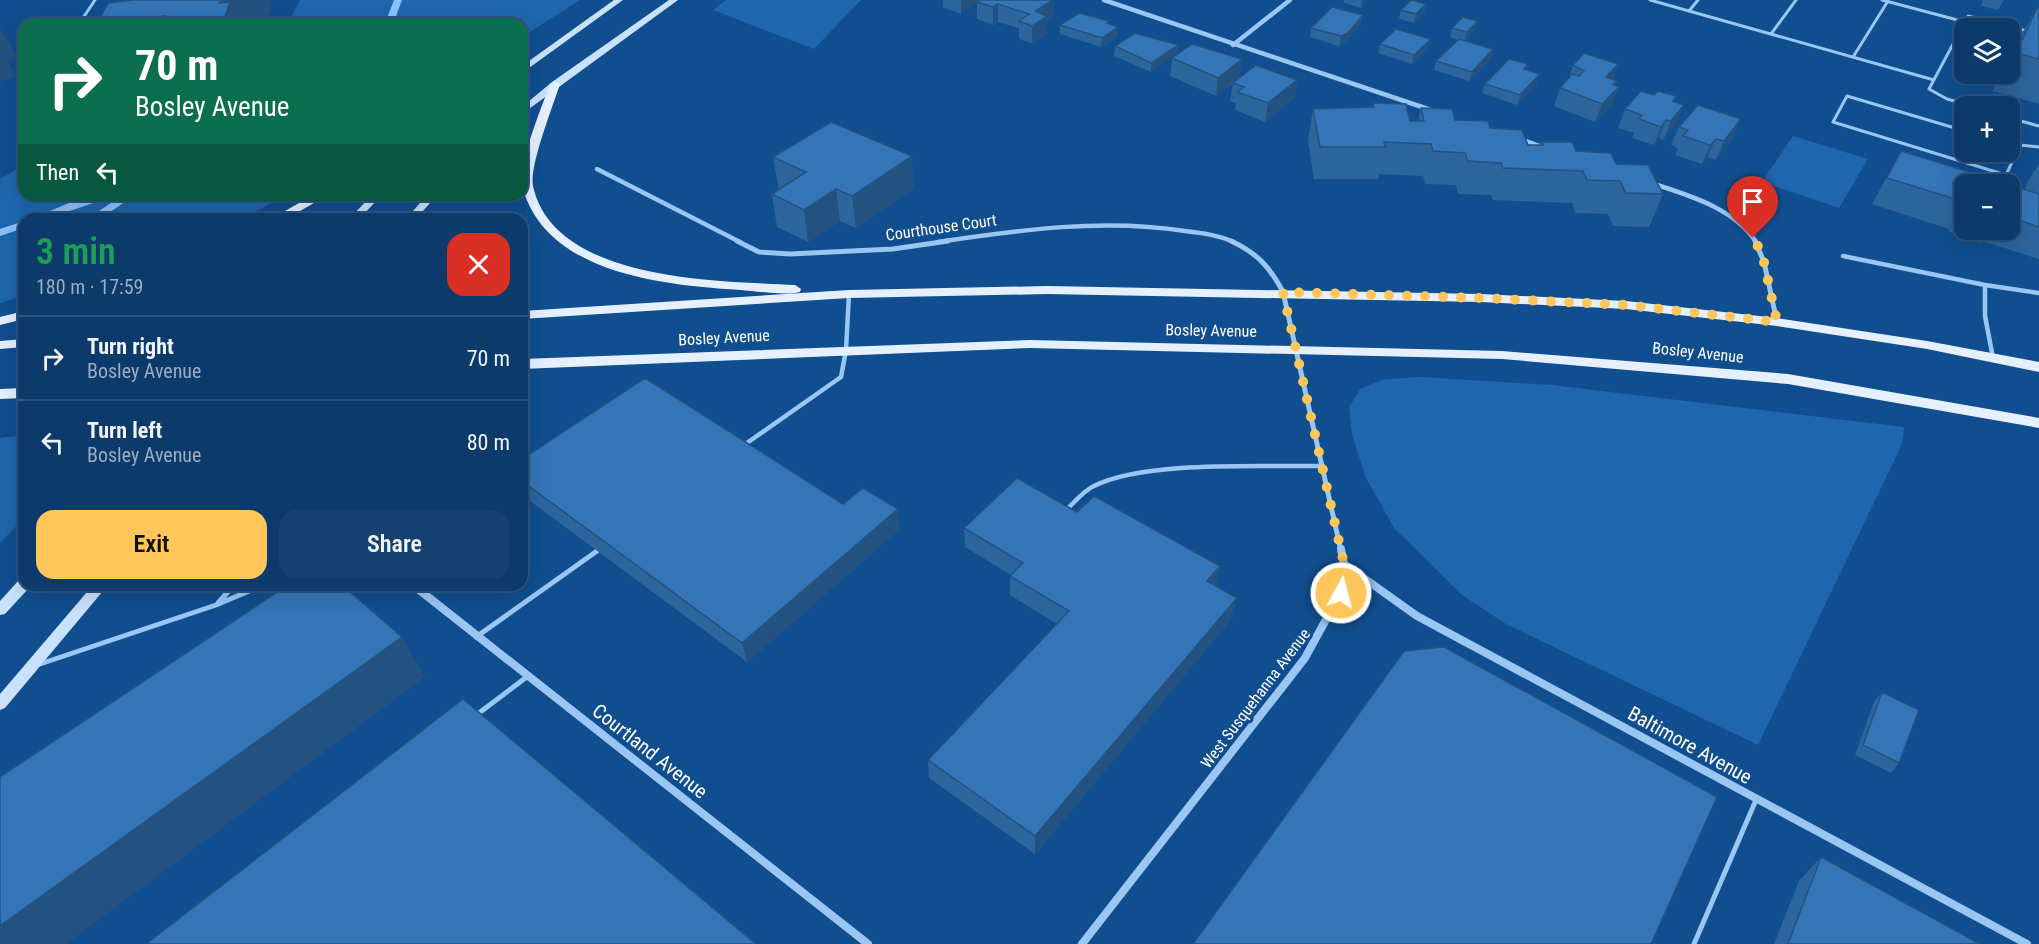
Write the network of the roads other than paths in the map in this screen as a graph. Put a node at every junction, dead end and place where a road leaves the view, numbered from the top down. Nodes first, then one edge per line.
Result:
1 (95, 0) edge
2 (619, 0) edge
3 (674, 0) edge
4 (1104, 0) edge
5 (1290, 0) edge
6 (1650, 0) edge
7 (1698, 0) edge
8 (1796, 0) edge
9 (1882, 0) edge
10 (1888, 1) edge
11 (1689, 11) junction
12 (81, 18) edge
13 (1954, 19) edge
14 (2020, 29) edge
15 (1771, 34) junction
16 (2039, 34) edge
17 (1954, 43) edge
18 (1233, 45) junction
19 (1853, 57) junction
20 (528, 66) edge
21 (1934, 80) junction
22 (555, 84) junction
23 (1954, 101) edge
24 (528, 106) edge
25 (1442, 114) edge
26 (2020, 121) edge
27 (2039, 126) edge
28 (1954, 128) edge
29 (1508, 135) edge
30 (2020, 147) edge
31 (2039, 147) edge
32 (1552, 150) edge
33 (1954, 159) edge
34 (1964, 162) edge
35 (2012, 162) edge
36 (597, 169) dead end
37 (528, 179) edge
38 (1642, 180) edge
39 (528, 186) edge
40 (311, 201) edge
41 (371, 201) edge
42 (427, 201) edge
43 (288, 213) edge
44 (360, 213) edge
45 (416, 213) edge
46 (1843, 256) dead end
47 (1985, 285) junction
48 (1283, 292) junction
49 (2039, 293) edge
50 (849, 294) junction
51 (528, 315) edge
52 (18, 316) edge
53 (0, 321) edge
54 (1777, 322) junction
55 (18, 344) edge
56 (0, 345) edge
57 (1296, 349) junction
58 (846, 350) junction
59 (1993, 358) junction
60 (528, 364) edge
61 (2039, 367) edge
62 (18, 393) edge
63 (0, 394) edge
64 (2039, 423) edge
65 (735, 452) edge
66 (1323, 466) junction
67 (1062, 513) edge
68 (597, 551) edge
69 (1344, 564) junction
70 (18, 590) edge
71 (95, 591) edge
72 (229, 591) edge
73 (249, 591) edge
74 (420, 591) edge
75 (216, 605) junction
76 (0, 610) edge
77 (476, 637) junction
78 (31, 668) junction
79 (528, 676) junction
80 (0, 704) edge
81 (466, 723) edge
82 (1756, 800) junction
83 (868, 944) edge
84 (1083, 944) edge
85 (1694, 944) edge
86 (2027, 944) edge

1 - 12 lane
2 - 20 main road
3 - 22 main road
4 - 18 street
5 - 18 street
6 - 11 lane
7 - 11 lane
8 - 15 lane
9 - 10 lane
10 - 13 lane
10 - 19 lane
11 - 15 lane
14 - 16 lane
15 - 19 lane
17 - 21 lane
18 - 25 street
19 - 21 lane
21 - 23 lane
22 - 24 main road
22 - 37 main road
26 - 27 lane
28 - 33 lane
29 - 32 street
30 - 31 lane
34 - 35 lane
36 - 48 street, Courthouse Court
38 - 54 street
39 - 50 main road
40 - 43 main road
41 - 44 main road
42 - 45 main road
46 - 47 lane
47 - 49 lane
47 - 59 lane
48 - 50 main road
48 - 54 main road
48 - 57 street, West Susquehanna Avenue
50 - 51 main road
50 - 58 lane
52 - 53 main road
54 - 59 main road
55 - 56 main road
57 - 58 main road, Bosley Avenue
57 - 64 main road, Bosley Avenue
57 - 66 street, West Susquehanna Avenue
58 - 60 main road, Bosley Avenue
58 - 65 lane
59 - 61 main road
62 - 63 main road
66 - 67 lane
66 - 69 street, West Susquehanna Avenue
68 - 77 lane
69 - 82 street, Baltimore Avenue
69 - 84 street, West Susquehanna Avenue
70 - 76 main road
71 - 78 main road
72 - 75 lane
73 - 75 lane
74 - 77 street, Courtland Avenue
75 - 78 lane
77 - 79 street, Courtland Avenue
78 - 80 main road
79 - 81 lane
79 - 83 street, Courtland Avenue
82 - 85 lane
82 - 86 street, Baltimore Avenue

